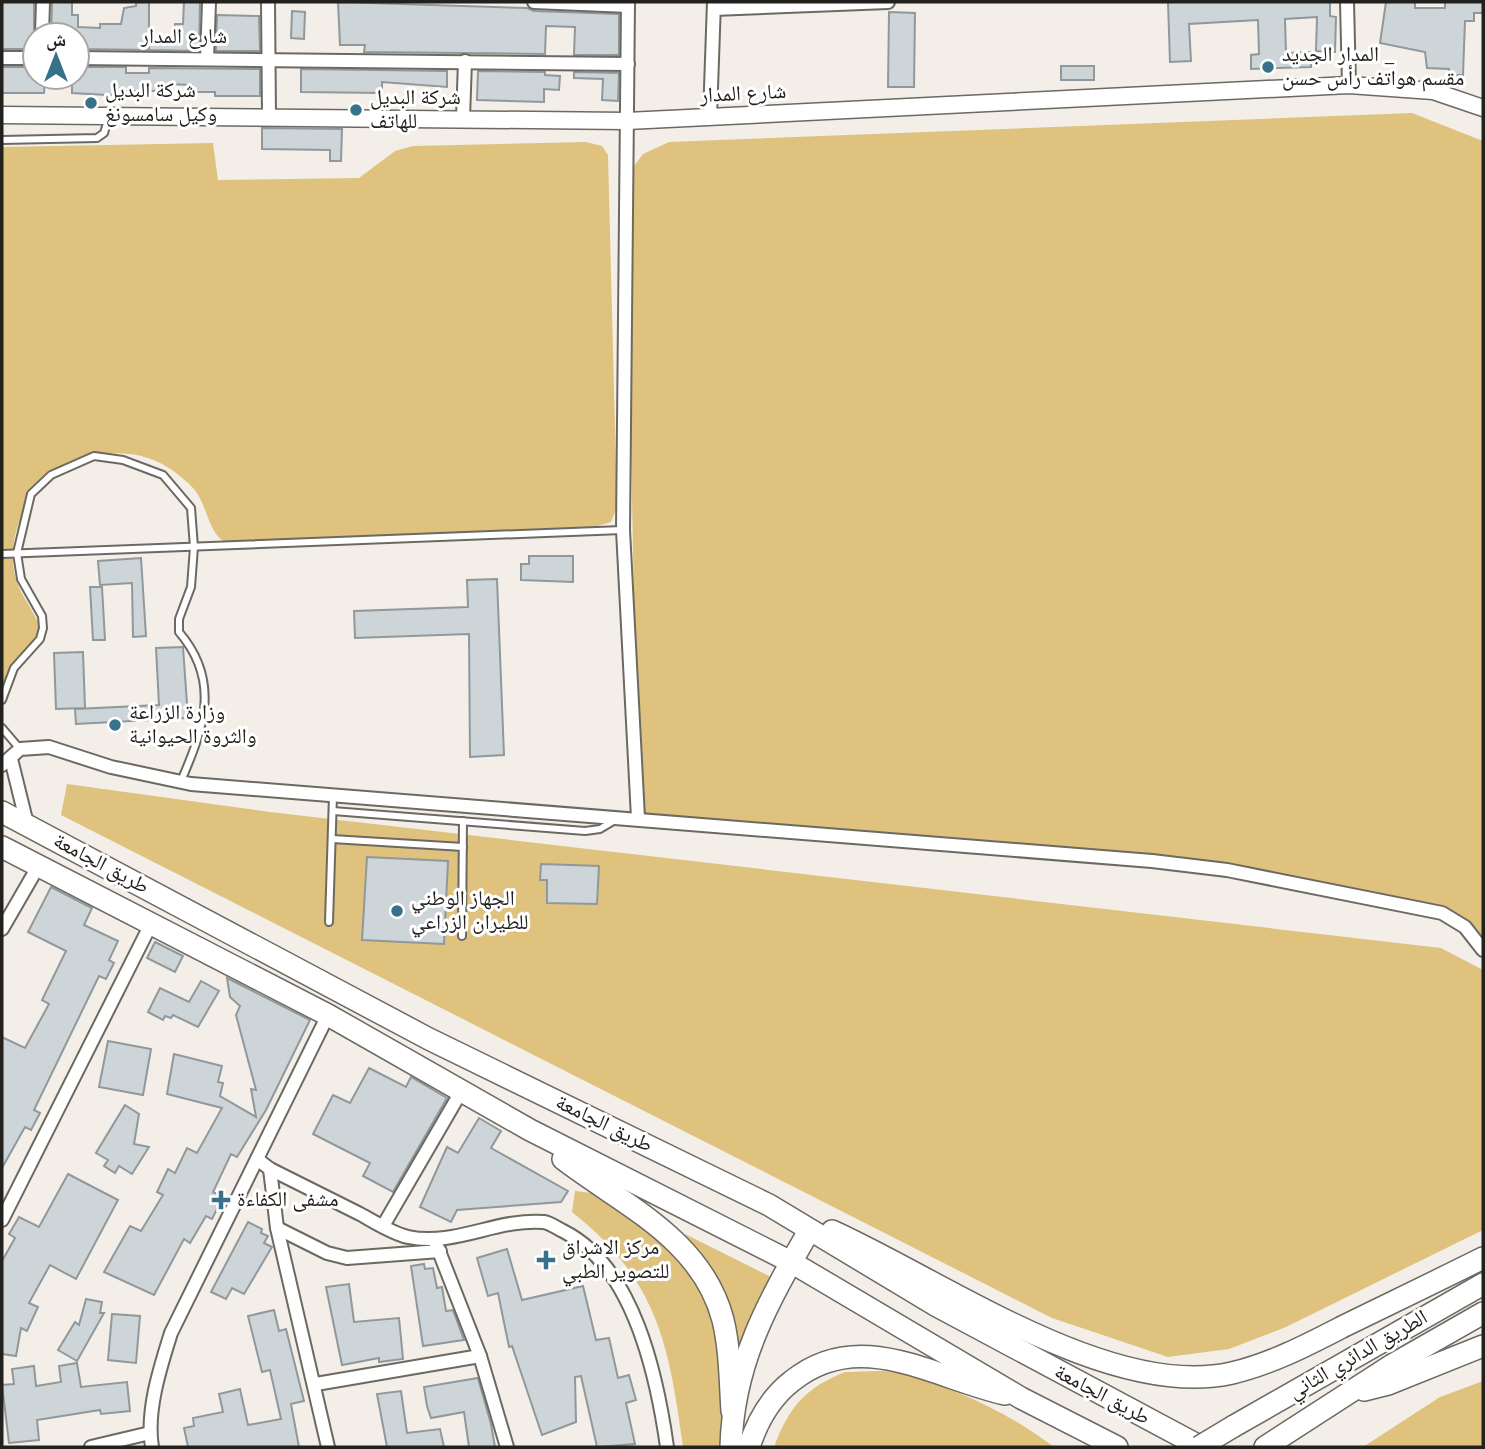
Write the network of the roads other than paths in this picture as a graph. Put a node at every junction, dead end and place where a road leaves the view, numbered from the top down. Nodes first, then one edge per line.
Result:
1 (43, 2) edge
2 (209, 2) edge
3 (268, 2) edge
4 (534, 2) edge
5 (888, 2) edge
6 (1347, 2) edge
7 (628, 4) edge
8 (714, 5) edge
9 (42, 21) edge
10 (2, 58) edge
11 (21, 58) edge
12 (91, 58) edge
13 (206, 58) junction
14 (268, 58) junction
15 (465, 61) junction
16 (628, 64) junction
17 (1349, 86) junction
18 (1483, 107) edge
19 (2, 115) edge
20 (110, 115) junction
21 (268, 116) junction
22 (710, 117) junction
23 (463, 118) junction
24 (627, 121) junction
25 (2, 140) edge
26 (624, 530) junction
27 (194, 547) junction
28 (17, 553) junction
29 (2, 554) edge
30 (2, 699) edge
31 (2, 728) edge
32 (20, 749) junction
33 (6, 762) edge
34 (181, 781) junction
35 (333, 795) junction
36 (2, 811) edge
37 (333, 811) junction
38 (619, 817) junction
39 (639, 818) junction
40 (463, 821) junction
41 (27, 824) junction
42 (332, 839) junction
43 (2, 847) edge
44 (463, 847) junction
45 (39, 865) junction
46 (152, 922) junction
47 (330, 922) dead end
48 (2, 929) edge
49 (462, 936) dead end
50 (1483, 950) edge
51 (328, 1015) junction
52 (462, 1090) junction
53 (530, 1130) junction
54 (257, 1158) junction
55 (270, 1169) junction
56 (769, 1205) junction
57 (2, 1220) edge
58 (383, 1226) junction
59 (277, 1228) junction
60 (809, 1231) junction
61 (438, 1246) junction
62 (1483, 1258) edge
63 (791, 1262) junction
64 (1483, 1284) edge
65 (1483, 1313) edge
66 (1483, 1346) edge
67 (480, 1356) junction
68 (316, 1384) junction
69 (1342, 1396) junction
70 (1021, 1398) junction
71 (732, 1410) junction
72 (150, 1433) junction
73 (91, 1447) edge
74 (152, 1447) edge
75 (328, 1447) edge
76 (507, 1447) edge
77 (667, 1447) edge
78 (732, 1447) edge
79 (749, 1447) edge
80 (1117, 1447) edge
81 (1200, 1447) edge
82 (1265, 1447) edge

1 - 9 street
2 - 13 street
3 - 14 street
4 - 7 street
5 - 8 street
6 - 17 street
7 - 16 street
8 - 22 street
10 - 11 street
12 - 13 street, شارع المدار
13 - 14 street, شارع المدار
14 - 15 street, شارع المدار
14 - 21 street
15 - 16 street, شارع المدار
15 - 23 street
16 - 24 street
17 - 18 street, شارع المدار
17 - 22 street, شارع المدار
19 - 20 street, شارع المدار
20 - 21 street, شارع المدار
20 - 25 lane
21 - 23 street, شارع المدار
22 - 24 street, شارع المدار
23 - 24 street, شارع المدار
24 - 26 street
26 - 27 lane
26 - 39 street
27 - 28 lane
27 - 28 lane
27 - 34 lane
28 - 29 lane
28 - 30 lane
31 - 32 lane
32 - 33 street
32 - 34 street
33 - 41 street
34 - 35 street
35 - 37 lane
35 - 38 street
36 - 41 highway, طريق الجامعة
37 - 40 lane
37 - 42 lane
38 - 39 street
38 - 40 lane
39 - 50 street
40 - 44 lane
41 - 56 highway, طريق الجامعة
42 - 44 lane
42 - 47 lane
43 - 45 highway, طريق الجامعة
44 - 49 lane
45 - 46 highway, طريق الجامعة
45 - 48 street
46 - 51 highway, طريق الجامعة
46 - 57 street
51 - 52 highway, طريق الجامعة
51 - 54 street
52 - 53 highway, طريق الجامعة
52 - 58 street
53 - 63 highway, طريق الجامعة
53 - 71 highway
54 - 55 street
54 - 72 street
55 - 58 street
55 - 59 street
56 - 60 highway, طريق الجامعة
56 - 62 highway
58 - 61 street
59 - 61 street
59 - 68 street
60 - 63 highway
60 - 81 highway, طريق الجامعة
61 - 67 street
61 - 77 street
63 - 70 highway, طريق الجامعة
63 - 71 highway
64 - 81 highway, الطريق الدائري الثاني, bridge
65 - 69 highway, الطريق الدائري الثاني
66 - 69 highway
67 - 68 street
67 - 76 street
68 - 75 street
69 - 82 highway, الطريق الدائري الثاني
70 - 79 highway
70 - 80 highway, طريق الجامعة
71 - 78 highway
72 - 73 street
72 - 74 street

